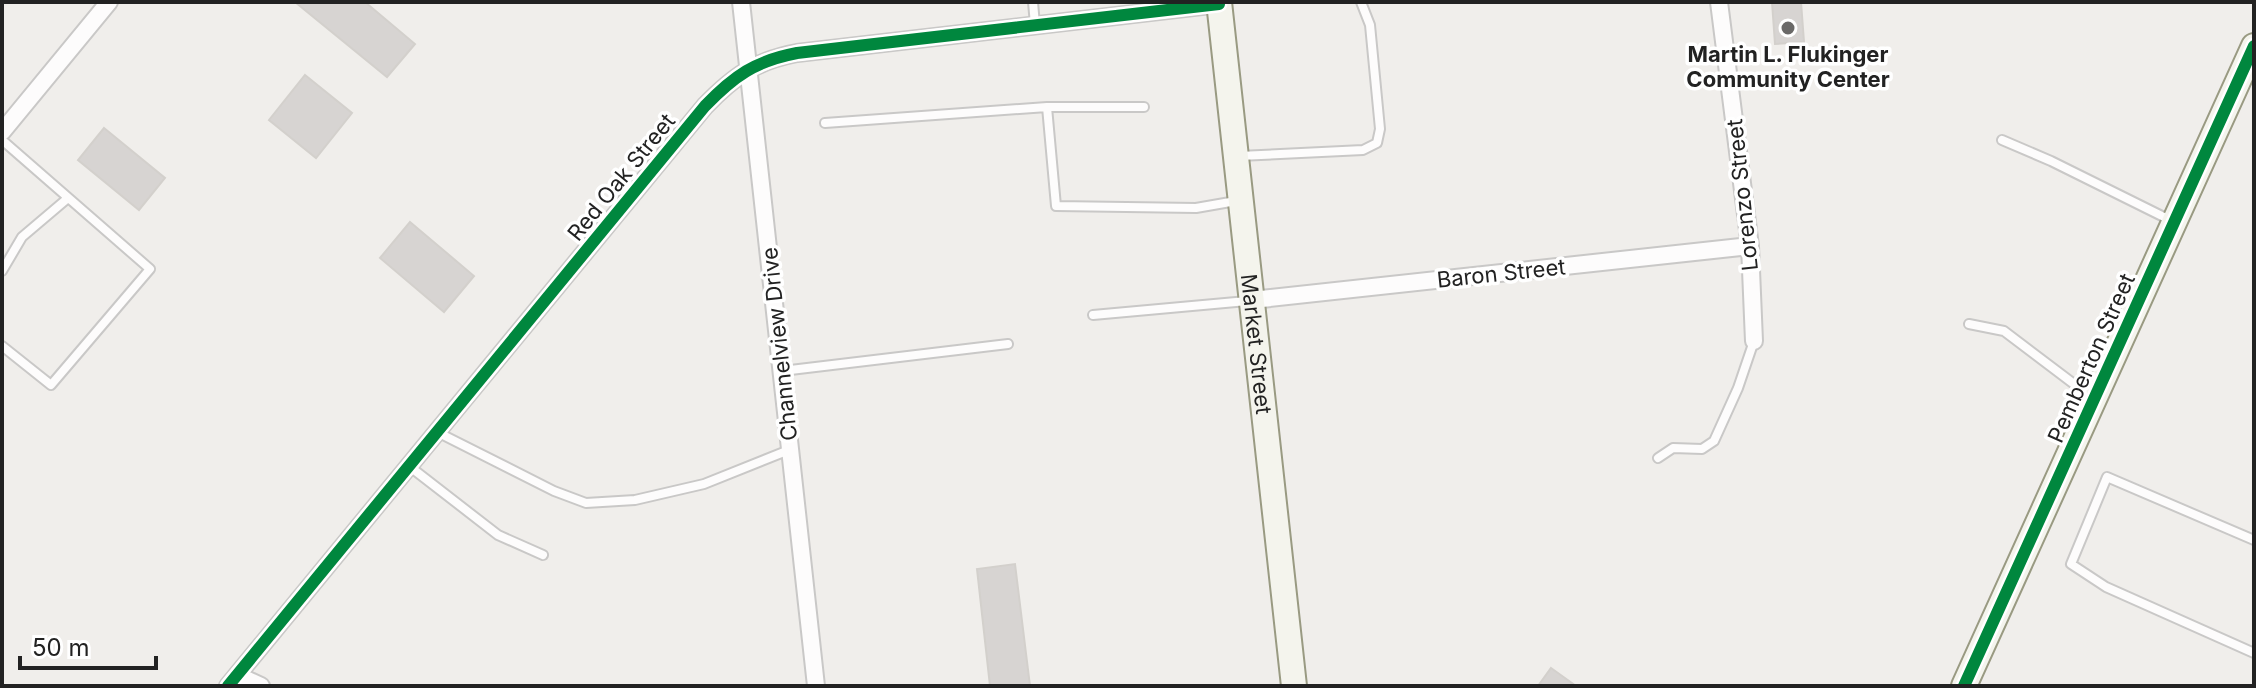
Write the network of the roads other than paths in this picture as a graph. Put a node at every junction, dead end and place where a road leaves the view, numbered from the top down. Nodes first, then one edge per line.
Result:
1 (109, 2) edge
2 (741, 2) edge
3 (1033, 2) edge
4 (1361, 2) edge
5 (1719, 2) edge
6 (1219, 3) edge
7 (1035, 25) junction
8 (2251, 61) edge
9 (748, 68) junction
10 (1047, 107) junction
11 (1144, 107) dead end
12 (825, 123) dead end
13 (2, 132) edge
14 (2, 140) edge
15 (2002, 140) dead end
16 (1236, 156) junction
17 (68, 198) junction
18 (1241, 201) junction
19 (2174, 222) junction
20 (1750, 246) junction
21 (2, 271) edge
22 (1252, 300) junction
23 (1093, 315) dead end
24 (1969, 324) dead end
25 (1754, 341) joint
26 (1008, 344) dead end
27 (2, 346) edge
28 (782, 371) junction
29 (2099, 389) junction
30 (437, 432) junction
31 (790, 450) junction
32 (1658, 458) dead end
33 (409, 466) junction
34 (2254, 540) edge
35 (543, 555) dead end
36 (2254, 653) edge
37 (232, 681) edge
38 (261, 686) edge
39 (816, 686) edge
40 (1294, 686) edge
41 (1964, 686) edge

1 - 13 street
2 - 9 street, Channelview Drive
3 - 7 lane
4 - 16 lane
5 - 20 street, Lorenzo Street
6 - 7 street, Red Oak Street
6 - 16 street, Market Street
7 - 9 street, Red Oak Street
8 - 19 street, Pemberton Street
9 - 28 street, Channelview Drive
9 - 30 street, Red Oak Street
10 - 11 lane
10 - 12 lane
10 - 18 lane
14 - 17 lane
15 - 19 lane
16 - 18 street, Market Street
17 - 21 lane
17 - 27 lane
18 - 22 street, Market Street
19 - 29 street, Pemberton Street
20 - 22 street, Baron Street
20 - 25 street, Lorenzo Street
22 - 23 lane
22 - 40 street, Market Street
24 - 29 lane
25 - 32 lane
26 - 28 lane
28 - 31 street, Channelview Drive
29 - 41 street, Pemberton Street
30 - 31 lane
30 - 33 street, Red Oak Street
31 - 39 street, Channelview Drive
33 - 35 lane
33 - 37 street, Red Oak Street
34 - 36 lane
37 - 38 street

